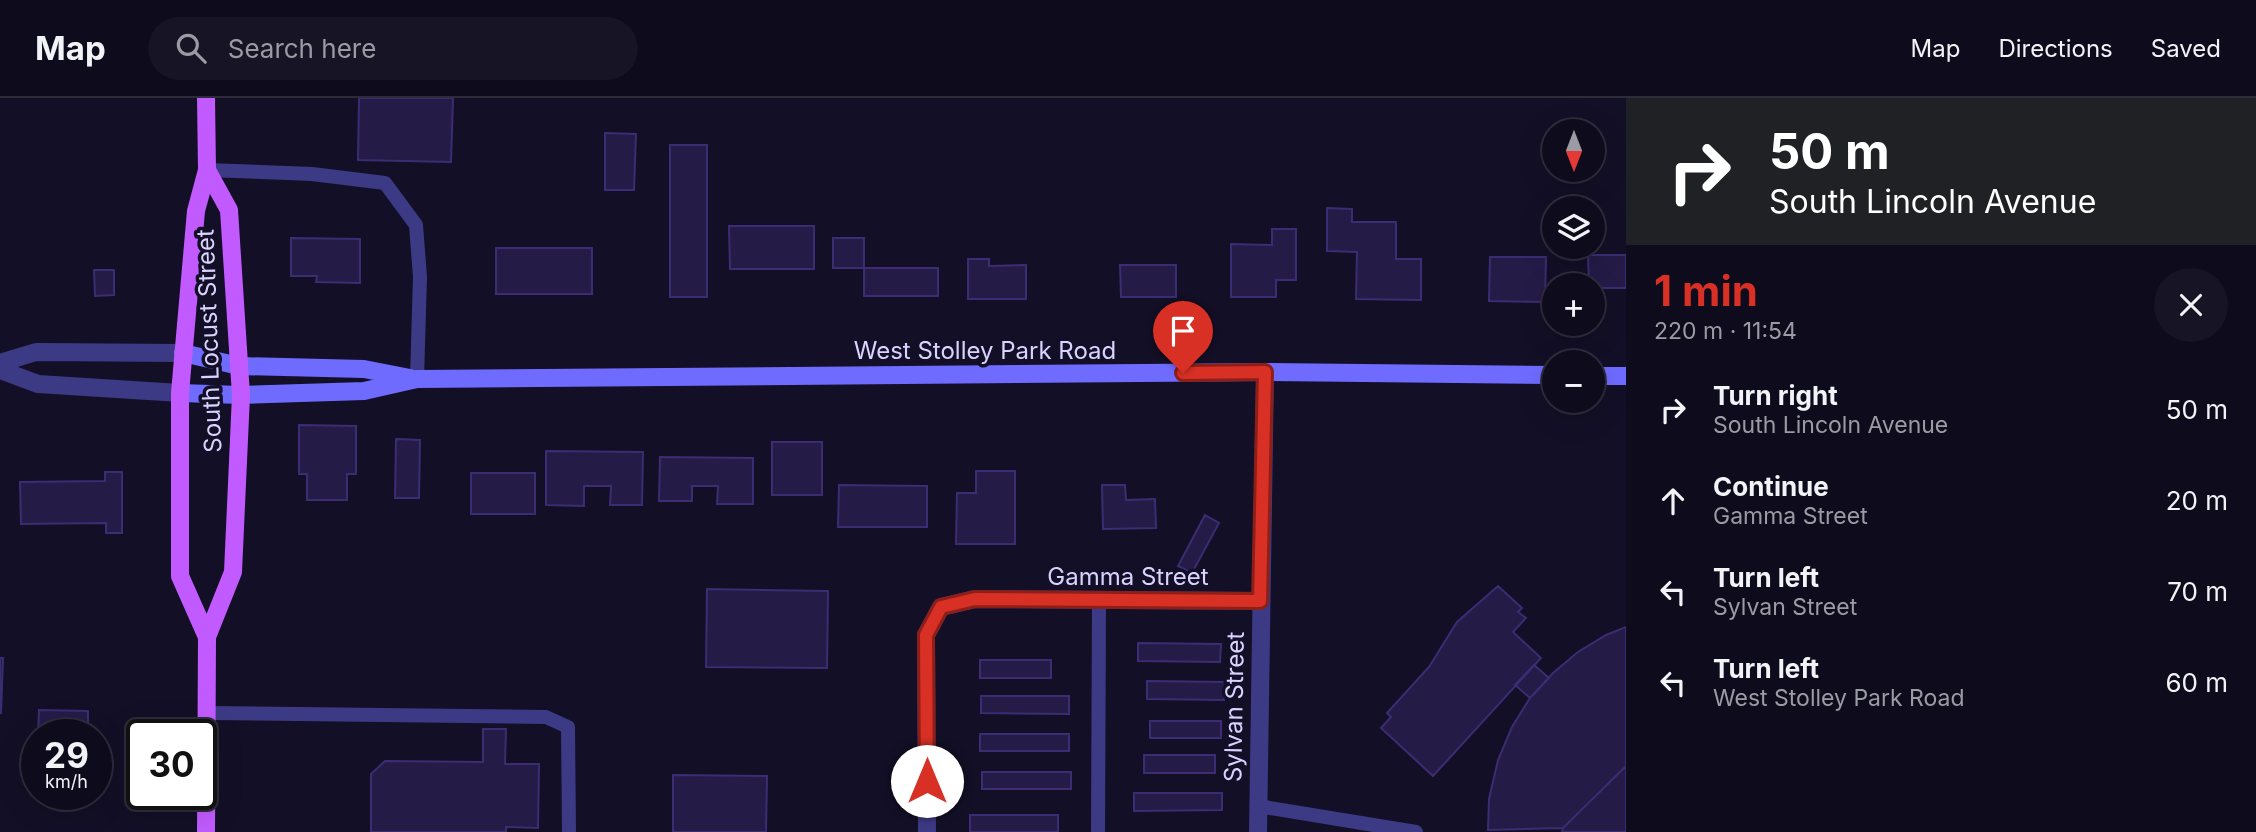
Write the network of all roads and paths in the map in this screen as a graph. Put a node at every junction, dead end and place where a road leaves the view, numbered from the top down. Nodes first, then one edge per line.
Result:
1 (206, 98) edge
2 (207, 170) junction
3 (184, 353) junction
4 (0, 363) edge
5 (239, 366) junction
6 (0, 370) edge
7 (1265, 372) junction
8 (1542, 375) edge
9 (1605, 376) edge
10 (1626, 376) edge
11 (417, 379) junction
12 (180, 393) junction
13 (241, 395) junction
14 (1099, 600) junction
15 (1260, 601) junction
16 (207, 637) junction
17 (207, 713) junction
18 (1258, 806) junction
19 (206, 832) edge
20 (569, 832) edge
21 (927, 832) edge
22 (1098, 832) edge
23 (1258, 832) edge
24 (1416, 832) edge

1 - 2 main road, South Locust Street
2 - 3 main road, South Locust Street
2 - 5 main road, South Locust Street
2 - 11 lane
3 - 4 street
3 - 5 main road, West Stolley Park Road
3 - 12 main road, South Locust Street
5 - 11 main road, West Stolley Park Road
5 - 13 main road, South Locust Street
6 - 12 street
7 - 8 main road, West Stolley Park Road
7 - 11 main road, West Stolley Park Road
7 - 15 street, Sylvan Street
9 - 10 main road
11 - 13 main road, West Stolley Park Road
12 - 13 main road, West Stolley Park Road
12 - 16 main road, South Locust Street
13 - 16 main road, South Locust Street
14 - 15 street, Gamma Street
14 - 21 street, Gamma Street
14 - 22 lane
15 - 18 street, Sylvan Street
16 - 17 main road, South Locust Street
17 - 19 main road, South Locust Street
17 - 20 lane
18 - 23 street, Sylvan Street
18 - 24 lane

